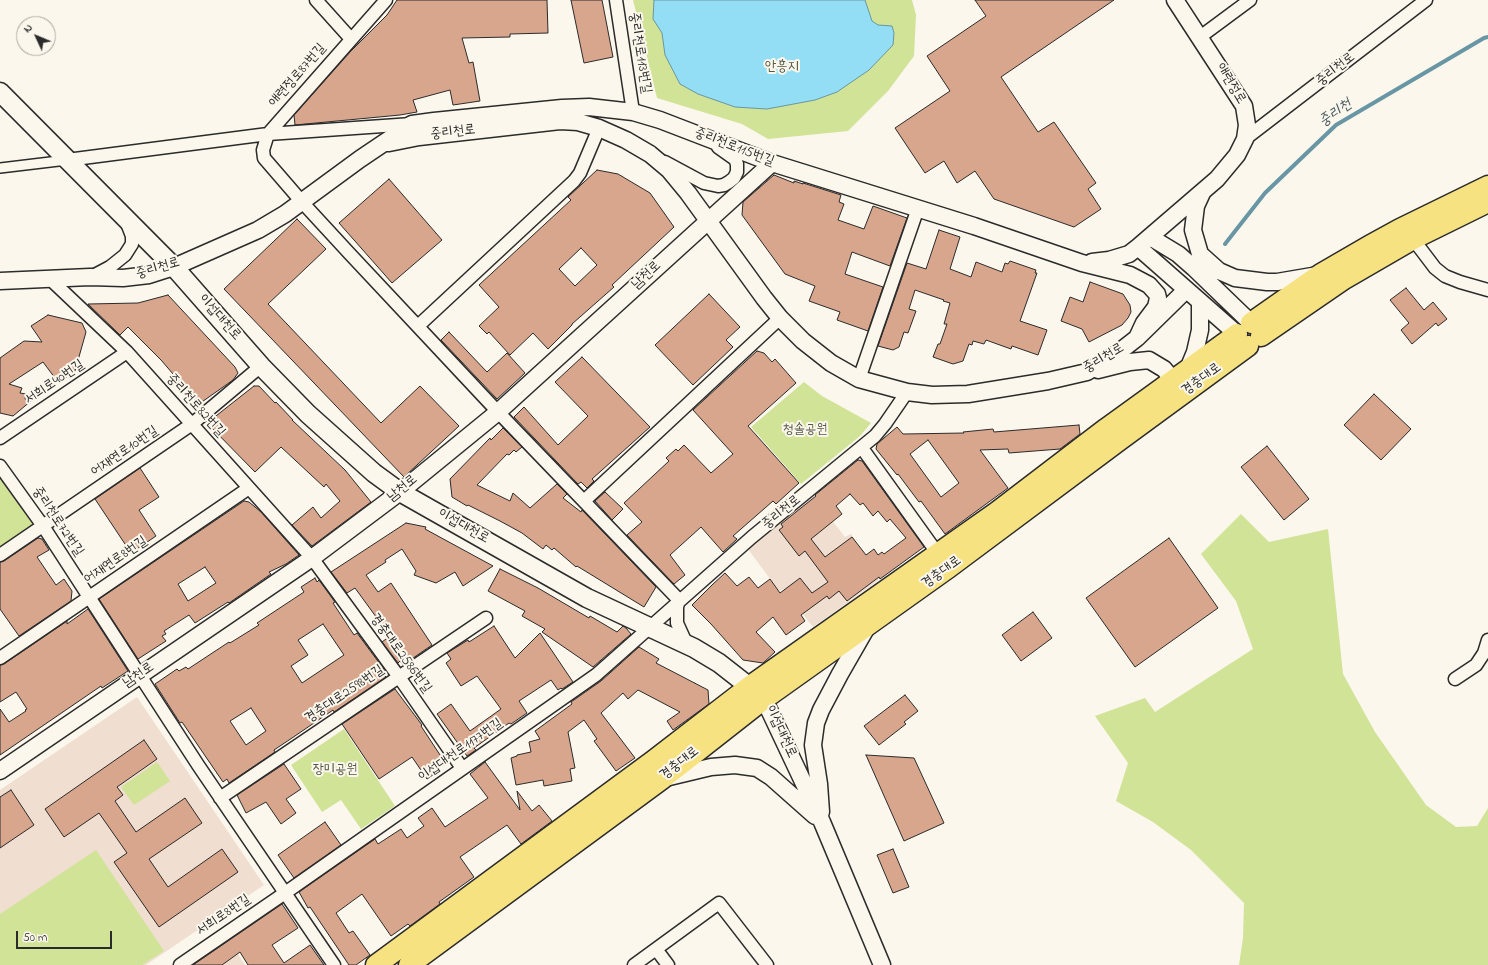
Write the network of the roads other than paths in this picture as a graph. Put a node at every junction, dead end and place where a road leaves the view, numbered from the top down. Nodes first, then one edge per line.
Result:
1 (316, 0) edge
2 (386, 0) edge
3 (616, 0) edge
4 (1175, 0) edge
5 (1250, 0) edge
6 (1426, 0) edge
7 (1200, 37) junction
8 (351, 39) junction
9 (0, 92) edge
10 (633, 112) junction
11 (412, 124) junction
12 (599, 128) junction
13 (268, 134) junction
14 (706, 138) junction
15 (1245, 139) junction
16 (381, 144) junction
17 (650, 154) junction
18 (67, 160) junction
19 (772, 163) junction
20 (0, 168) edge
21 (1488, 186) edge
22 (1203, 192) junction
23 (302, 202) junction
24 (1488, 202) edge
25 (918, 208) junction
26 (124, 217) junction
27 (708, 220) junction
28 (1414, 239) junction
29 (1139, 246) junction
30 (1082, 263) junction
31 (174, 267) junction
32 (1197, 270) junction
33 (1219, 271) junction
34 (1321, 274) junction
35 (90, 277) junction
36 (1134, 277) junction
37 (50, 279) junction
38 (0, 281) edge
39 (1186, 290) junction
40 (1488, 290) edge
41 (1200, 303) junction
42 (780, 318) junction
43 (418, 326) junction
44 (1249, 335) junction
45 (1137, 338) junction
46 (127, 352) junction
47 (261, 366) junction
48 (1188, 369) junction
49 (1087, 372) junction
50 (859, 379) junction
51 (1167, 385) junction
52 (907, 392) junction
53 (498, 412) junction
54 (192, 424) junction
55 (0, 438) edge
56 (862, 448) junction
57 (0, 466) edge
58 (249, 488) junction
59 (400, 492) junction
60 (584, 501) junction
61 (43, 526) junction
62 (938, 554) junction
63 (0, 555) edge
64 (312, 558) junction
65 (90, 597) junction
66 (680, 600) junction
67 (486, 618) dead end
68 (869, 624) junction
69 (650, 627) junction
70 (1488, 640) edge
71 (687, 644) junction
72 (0, 658) edge
73 (141, 676) junction
74 (399, 677) junction
75 (1455, 680) dead end
76 (757, 693) junction
77 (462, 768) junction
78 (0, 771) edge
79 (662, 779) junction
80 (220, 798) junction
81 (822, 822) junction
82 (286, 893) junction
83 (656, 949) junction
84 (180, 965) edge
85 (334, 965) edge
86 (376, 965) edge
87 (409, 965) edge
88 (634, 965) edge
89 (668, 965) edge
90 (767, 965) edge
91 (882, 965) edge

1 - 8 street
2 - 8 street, 애련정로87번길
3 - 10 street, 중리천로113번길
4 - 7 street, 애련정로
5 - 7 street
6 - 15 street, 중리천로
7 - 15 street, 애련정로
8 - 13 street, 애련정로87번길
9 - 18 main road, 이섭대천로
10 - 11 street, 중리천로115번길
10 - 14 street, 중리천로115번길
11 - 13 street
11 - 16 street, 중리천로115번길
12 - 16 street, 중리천로
12 - 17 street, 중리천로
12 - 43 street
13 - 18 street
13 - 23 street
14 - 17 street
14 - 19 street, 중리천로115번길
15 - 22 street, 애련정로
16 - 23 street, 중리천로
17 - 27 street, 중리천로
18 - 20 street
18 - 26 main road, 이섭대천로
19 - 25 street, 중리천로115번길
19 - 27 street, 남천로
21 - 34 main road, 경충대로
22 - 29 street, 애련정로
22 - 33 street
23 - 31 street, 중리천로
23 - 43 street
24 - 28 main road, 경충대로
25 - 30 street, 중리천로115번길
25 - 50 street
26 - 31 main road, 이섭대천로
26 - 35 street
27 - 42 street, 중리천로
27 - 53 street, 남천로
28 - 40 street
28 - 44 main road, 경충대로
29 - 30 street
29 - 32 street
29 - 36 street
29 - 39 street
30 - 36 street, 중리천로115번길
31 - 35 street, 중리천로
31 - 47 main road, 이섭대천로
32 - 33 street
32 - 44 street
33 - 34 street
34 - 44 main road, 경충대로
35 - 37 street, 중리천로
36 - 45 street, 중리천로115번길
37 - 38 street, 중리천로
37 - 46 street, 중리천로82번길
39 - 41 street
39 - 45 street, 중리천로
41 - 44 street
41 - 48 street
42 - 50 street, 중리천로
42 - 60 street
43 - 53 street
44 - 48 main road, 경충대로
44 - 68 main road, 경충대로
45 - 49 street, 중리천로
46 - 54 street, 중리천로82번길
46 - 55 street, 서희로40번길
47 - 54 street, 어재연로10번길
47 - 59 main road, 이섭대천로
48 - 51 main road, 경충대로
49 - 51 street
49 - 52 street, 중리천로
50 - 52 street, 중리천로
51 - 62 main road, 경충대로
52 - 56 street, 중리천로
53 - 59 street, 남천로
53 - 60 street
54 - 58 street, 중리천로82번길
54 - 61 street, 어재연로10번길
56 - 62 street, 경충대로
56 - 66 street, 중리천로
57 - 61 street, 중리천로72번길
58 - 64 street, 중리천로82번길
58 - 65 street, 어재연로8번길
59 - 64 street, 남천로
59 - 69 main road, 이섭대천로
60 - 66 street
61 - 63 street, 어재연로10번길
61 - 65 street, 중리천로72번길
62 - 76 main road, 경충대로
64 - 73 street, 남천로
64 - 74 street, 경충대로2586번길
65 - 72 street, 어재연로8번길
65 - 73 street, 중리천로72번길
66 - 69 street, 중리천로
66 - 71 street
67 - 74 street, 경충대로2598번길
68 - 76 main road, 경충대로
68 - 81 street
69 - 71 main road, 이섭대천로
69 - 77 street, 이섭대천로1177번길
70 - 75 street
71 - 76 main road, 이섭대천로
73 - 78 street, 남천로
73 - 80 street
74 - 77 street, 경충대로2586번길
74 - 80 street, 경충대로2598번길
76 - 79 main road, 경충대로
76 - 81 street, 이섭대천로
76 - 86 main road, 경충대로
77 - 82 street, 이섭대천로1177번길
79 - 81 street
79 - 87 main road, 경충대로
80 - 82 street
81 - 91 street, 이섭대천로
82 - 84 street, 서희로8번길
82 - 85 street
83 - 88 street
83 - 89 street
83 - 90 street

